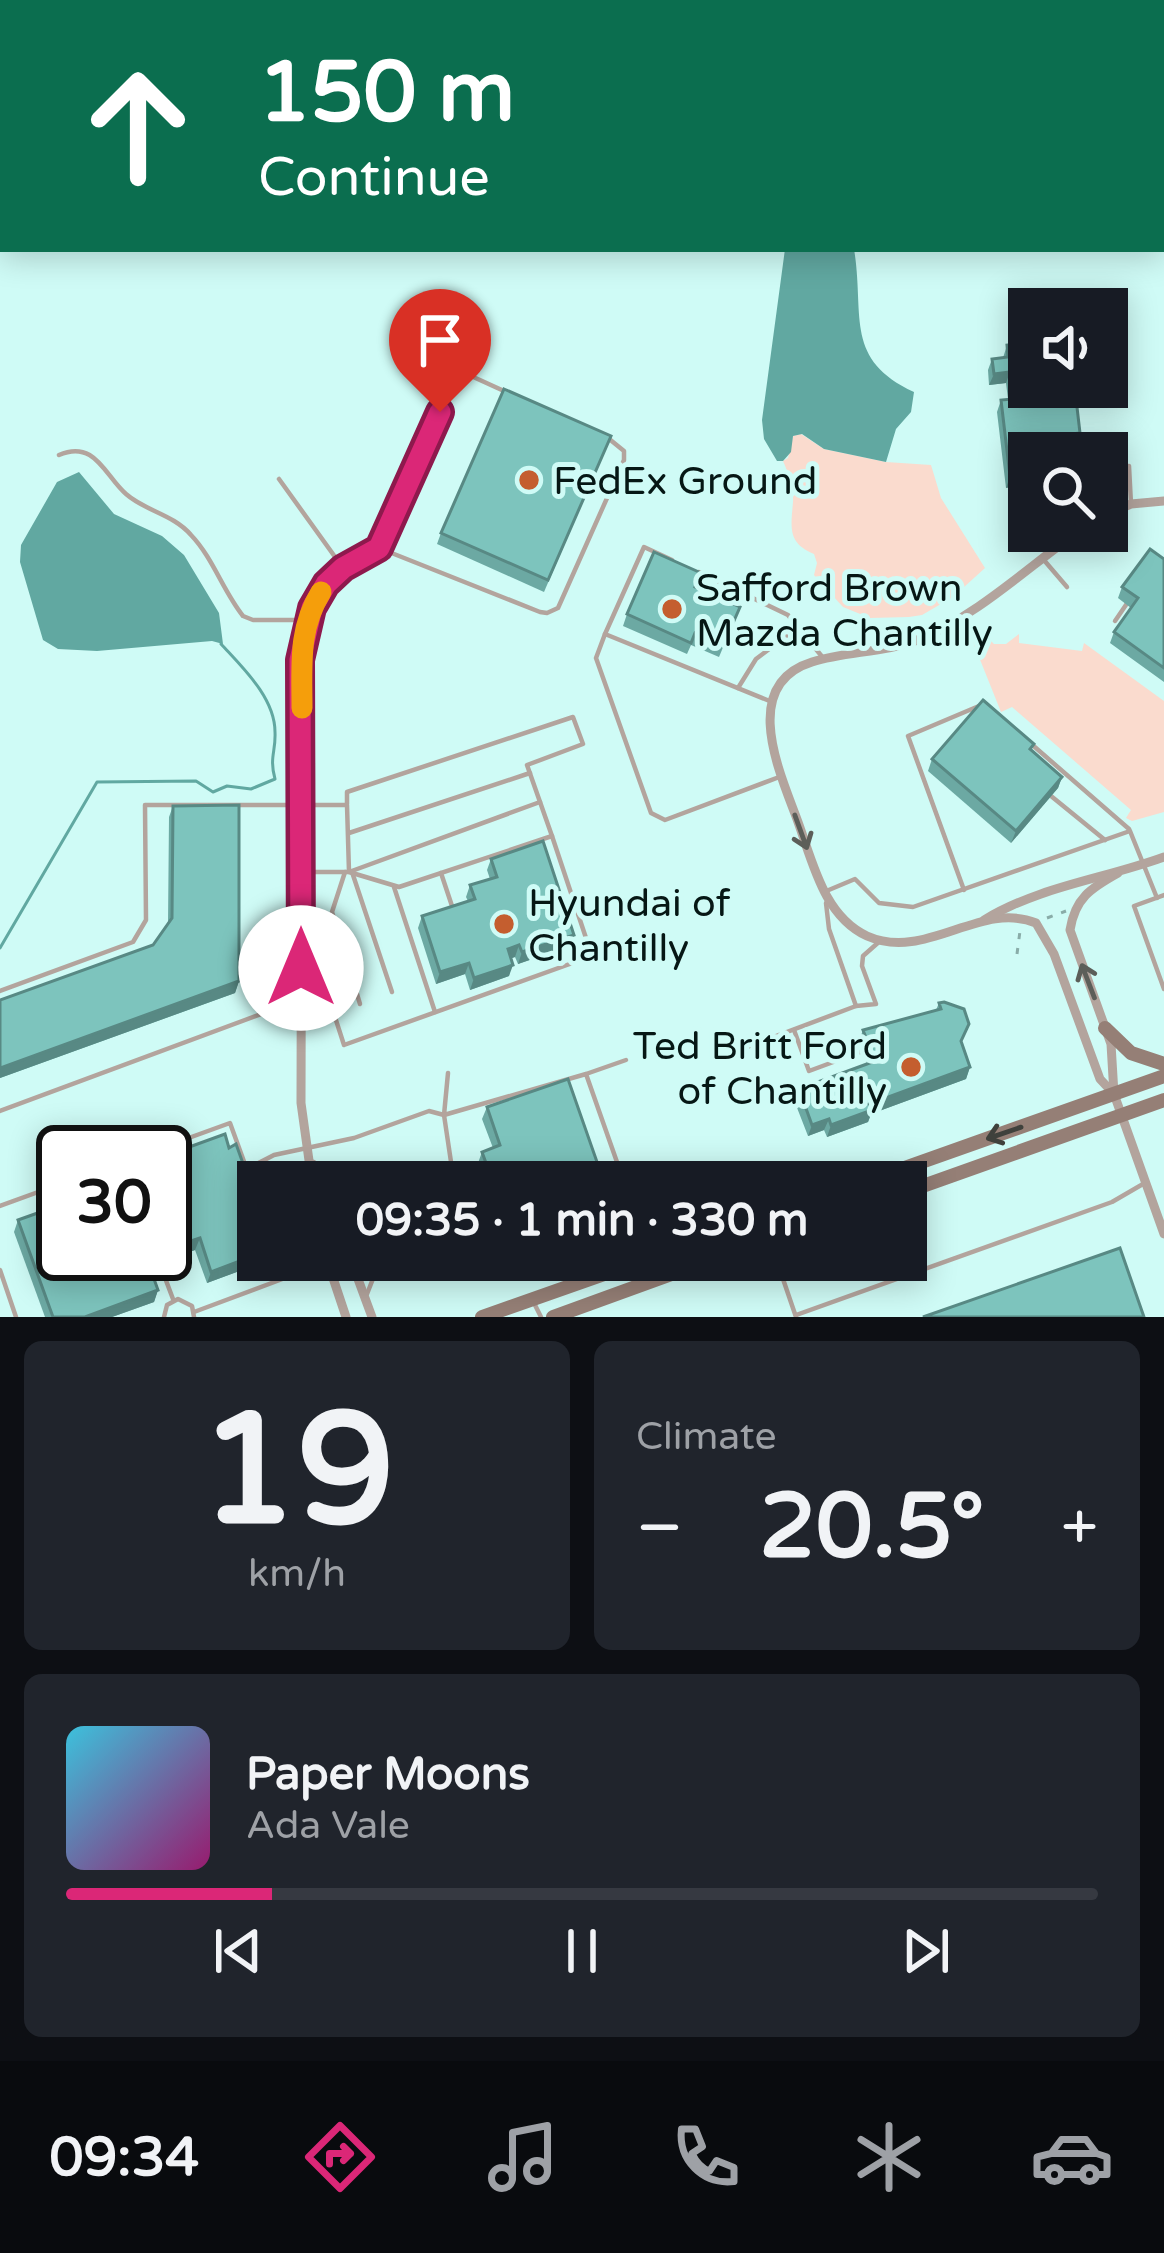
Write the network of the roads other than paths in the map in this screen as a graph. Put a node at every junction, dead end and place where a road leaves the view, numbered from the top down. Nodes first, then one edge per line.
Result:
1 (505, 392) edge
2 (590, 430) edge
3 (59, 455) dead end
4 (1128, 466) edge
5 (279, 479) dead end
6 (1164, 502) edge
7 (1131, 504) junction
8 (1128, 505) edge
9 (379, 548) junction
10 (1050, 552) edge
11 (1042, 558) junction
12 (343, 568) junction
13 (1139, 586) edge
14 (1067, 587) dead end
15 (307, 620) junction
16 (1114, 621) dead end
17 (800, 626) junction
18 (605, 634) junction
19 (824, 659) junction
20 (738, 688) junction
21 (302, 694) joint
22 (773, 702) junction
23 (985, 703) edge
24 (1017, 731) edge
25 (530, 773) junction
26 (782, 776) junction
27 (1051, 796) edge
28 (540, 802) junction
29 (301, 805) junction
30 (347, 805) junction
31 (1130, 831) junction
32 (349, 833) junction
33 (552, 836) junction
34 (1105, 840) junction
35 (1164, 857) edge
36 (1144, 864) junction
37 (301, 872) junction
38 (348, 872) junction
39 (440, 873) junction
40 (1118, 874) junction
41 (393, 885) junction
42 (964, 890) junction
43 (824, 892) junction
44 (1160, 897) edge
45 (452, 906) edge
46 (974, 926) junction
47 (880, 941) junction
48 (1164, 989) edge
49 (0, 991) edge
50 (392, 992) dead end
51 (360, 1004) dead end
52 (856, 1006) junction
53 (435, 1012) junction
54 (300, 1015) junction
55 (1105, 1028) junction
56 (794, 1030) junction
57 (734, 1052) dead end
58 (863, 1052) edge
59 (626, 1060) dead end
60 (1164, 1064) edge
61 (448, 1073) dead end
62 (586, 1074) junction
63 (1164, 1076) edge
64 (1114, 1094) junction
65 (1164, 1100) edge
66 (0, 1111) edge
67 (444, 1115) junction
68 (1122, 1115) junction
69 (192, 1137) edge
70 (306, 1148) junction
71 (244, 1161) edge
72 (260, 1161) edge
73 (310, 1161) edge
74 (449, 1161) edge
75 (617, 1161) edge
76 (924, 1161) edge
77 (1145, 1183) junction
78 (927, 1185) edge
79 (36, 1193) edge
80 (0, 1206) edge
81 (1164, 1234) edge
82 (0, 1270) edge
83 (166, 1281) edge
84 (276, 1281) edge
85 (335, 1281) edge
86 (358, 1281) edge
87 (372, 1281) edge
88 (586, 1281) edge
89 (652, 1281) edge
90 (784, 1281) edge
91 (173, 1300) junction
92 (365, 1300) junction
93 (533, 1300) junction
94 (194, 1314) edge
95 (796, 1316) edge
96 (16, 1317) edge
97 (164, 1317) edge
98 (346, 1317) edge
99 (372, 1317) edge
100 (482, 1317) edge
101 (541, 1317) edge
102 (553, 1317) edge

1 - 9 lane
2 - 9 lane
3 - 15 lane
4 - 7 lane
5 - 12 lane
6 - 7 street
7 - 8 street
9 - 12 lane
10 - 11 street
11 - 14 lane
11 - 19 street
12 - 15 lane
13 - 16 lane
15 - 21 lane
17 - 18 lane
17 - 19 lane
17 - 20 lane
18 - 20 lane
18 - 26 lane
19 - 22 street
20 - 22 lane
21 - 29 street
22 - 26 street
23 - 42 lane
24 - 31 lane
25 - 28 lane
25 - 30 lane
25 - 32 lane
26 -> 43 street
27 - 34 lane
28 - 33 lane
28 - 38 lane
29 - 30 lane
29 - 37 street
29 - 49 lane
30 - 32 lane
31 - 34 lane
31 - 36 lane
32 - 38 lane
33 - 39 lane
33 - 53 lane
34 - 42 lane
35 - 36 street
36 - 40 street
36 - 44 lane
37 - 38 lane
37 - 54 street
38 - 41 lane
38 - 50 lane
38 - 51 lane
39 - 41 lane
39 - 45 lane
40 - 46 street
55 -> 40 street
41 - 53 lane
42 - 43 lane
43 - 47 street
43 - 52 lane
44 - 48 lane
46 - 47 street
46 - 64 street
47 - 52 lane
52 - 56 lane
53 - 54 lane
54 - 66 lane
54 - 70 street
55 - 60 main road
55 - 64 street
56 - 57 lane
56 - 58 lane
59 - 62 lane
61 - 67 lane
62 - 67 lane
62 - 75 lane
63 - 64 main road
64 - 68 street
64 -> 76 main road
65 - 68 main road
67 - 70 lane
67 - 74 lane
68 - 77 street
68 - 78 main road
69 - 71 lane
70 - 72 lane
70 - 73 street
77 - 81 street
77 - 95 lane
79 - 80 lane
82 - 96 lane
83 - 91 lane
84 - 94 lane
85 - 98 street
86 - 92 street
87 - 92 lane
88 - 93 main road
89 - 102 main road
90 - 95 lane
91 - 94 lane
91 - 97 lane
92 - 99 street
93 - 100 main road
93 - 101 lane

